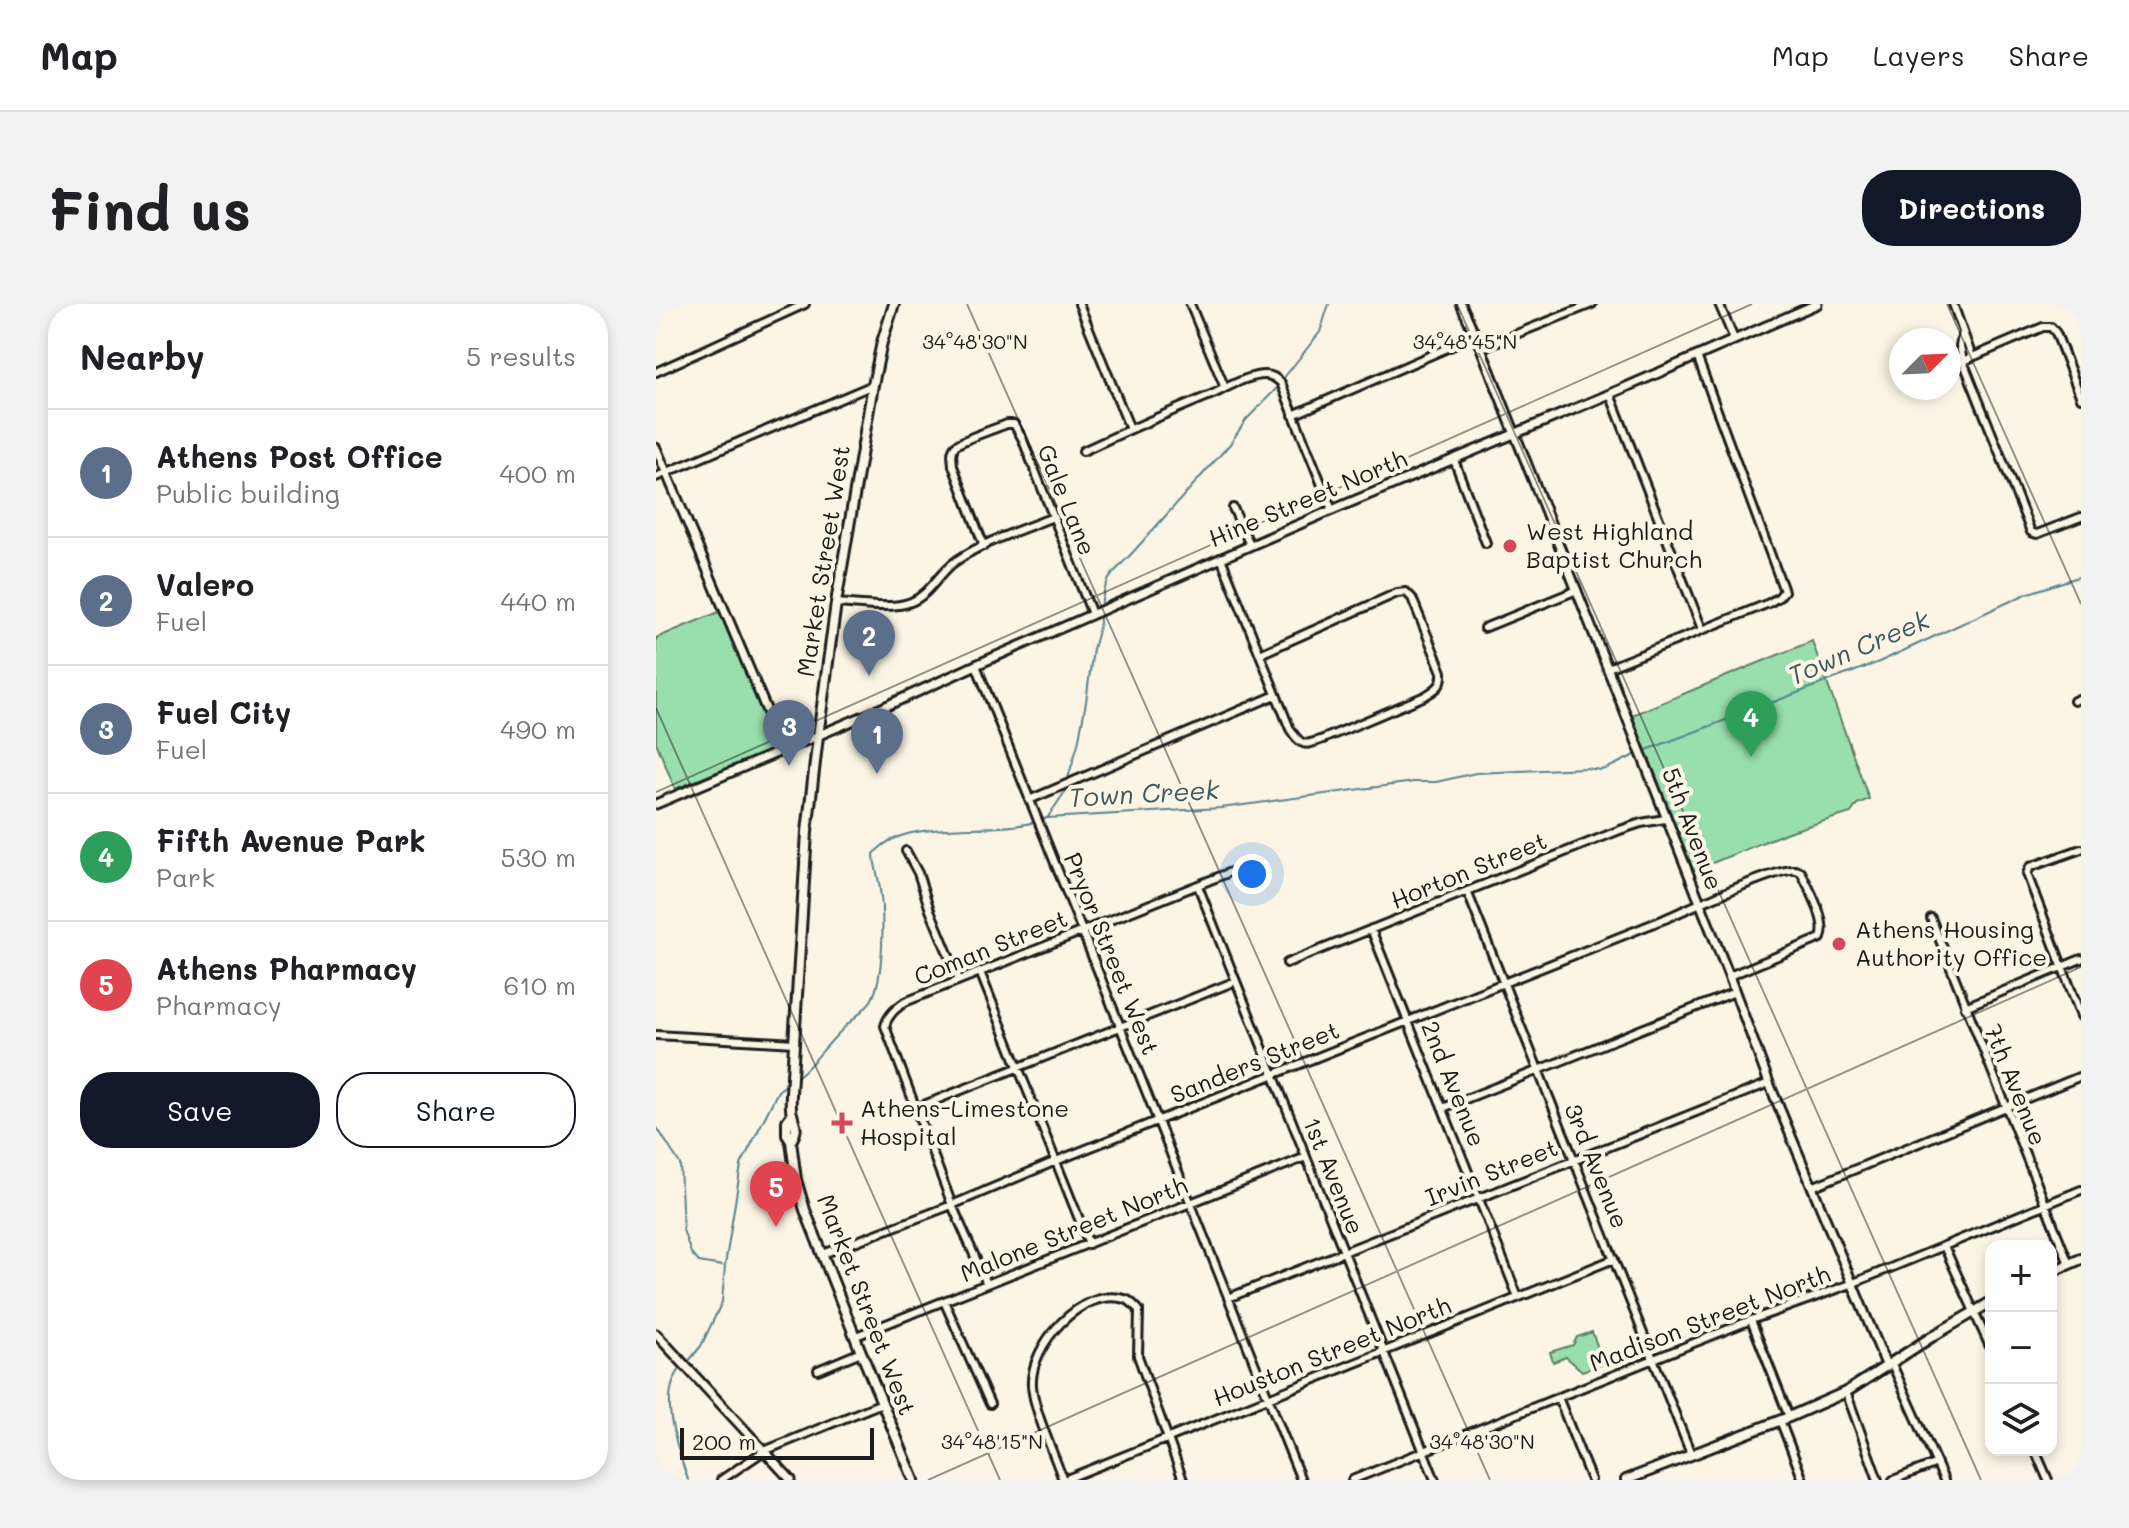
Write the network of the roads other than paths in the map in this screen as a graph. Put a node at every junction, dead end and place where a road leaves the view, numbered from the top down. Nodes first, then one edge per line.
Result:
1 (805, 304) edge
2 (894, 304) edge
3 (1079, 304) edge
4 (1190, 304) edge
5 (1461, 304) edge
6 (1592, 304) edge
7 (1719, 304) edge
8 (1817, 304) edge
9 (1953, 304) edge
10 (1963, 332) junction
11 (1475, 336) junction
12 (1734, 339) junction
13 (1481, 348) junction
14 (1697, 356) junction
15 (1972, 357) junction
16 (1963, 361) junction
17 (656, 372) edge
18 (873, 385) junction
19 (1225, 388) junction
20 (1610, 394) junction
21 (2081, 398) edge
22 (1293, 415) junction
23 (1130, 429) junction
24 (1515, 434) junction
25 (656, 448) edge
26 (1083, 451) dead end
27 (1454, 460) junction
28 (667, 473) junction
29 (656, 477) edge
30 (1233, 508) dead end
31 (1332, 510) junction
32 (1053, 517) junction
33 (2081, 517) edge
34 (1486, 543) dead end
35 (1250, 545) junction
36 (984, 546) junction
37 (1221, 558) junction
38 (1577, 590) junction
39 (836, 603) junction
40 (1092, 614) junction
41 (1484, 628) dead end
42 (1702, 629) junction
43 (1260, 654) junction
44 (976, 665) junction
45 (1608, 668) junction
46 (1276, 695) junction
47 (818, 736) junction
48 (783, 749) junction
49 (1029, 800) junction
50 (656, 804) edge
51 (1665, 819) junction
52 (2081, 849) edge
53 (906, 851) dead end
54 (1248, 865) dead end
55 (1198, 886) junction
56 (1467, 891) junction
57 (1700, 903) junction
58 (1931, 918) dead end
59 (1371, 929) junction
60 (1082, 932) junction
61 (2081, 959) edge
62 (1287, 963) dead end
63 (2062, 966) junction
64 (980, 972) junction
65 (1729, 976) junction
66 (959, 980) junction
67 (1236, 981) junction
68 (1504, 983) junction
69 (1735, 992) junction
70 (1965, 1007) junction
71 (2081, 1016) edge
72 (1408, 1021) junction
73 (1120, 1027) junction
74 (656, 1035) edge
75 (795, 1043) junction
76 (1018, 1067) junction
77 (1538, 1070) junction
78 (1273, 1075) junction
79 (2081, 1076) edge
80 (1769, 1083) junction
81 (2006, 1106) junction
82 (916, 1108) junction
83 (1443, 1108) junction
84 (1158, 1121) junction
85 (1306, 1157) junction
86 (1574, 1160) junction
87 (1056, 1161) junction
88 (1812, 1187) junction
89 (2081, 1190) edge
90 (1479, 1198) junction
91 (1190, 1203) junction
92 (952, 1205) junction
93 (2044, 1206) junction
94 (1089, 1244) junction
95 (1944, 1246) junction
96 (1344, 1252) junction
97 (823, 1254) junction
98 (1614, 1259) junction
99 (2081, 1259) edge
100 (2069, 1264) junction
101 (2057, 1269) edge
102 (987, 1284) junction
103 (1851, 1284) junction
104 (1518, 1297) junction
105 (1228, 1298) junction
106 (944, 1301) junction
107 (1985, 1305) edge
108 (1974, 1311) junction
109 (1751, 1320) junction
110 (856, 1336) junction
111 (1985, 1336) edge
112 (657, 1337) edge
113 (1383, 1351) junction
114 (861, 1352) junction
115 (1654, 1359) junction
116 (1890, 1365) junction
117 (818, 1370) dead end
118 (1846, 1392) junction
119 (1268, 1397) junction
120 (1558, 1397) junction
121 (882, 1403) junction
122 (990, 1404) dead end
123 (1784, 1418) junction
124 (1166, 1437) junction
125 (764, 1451) junction
126 (1424, 1453) junction
127 (1691, 1454) junction
128 (2038, 1456) edge
129 (1937, 1463) junction
130 (721, 1480) edge
131 (791, 1480) edge
132 (914, 1480) edge
133 (1064, 1480) edge
134 (1183, 1480) edge
135 (1301, 1480) edge
136 (1352, 1480) edge
137 (1435, 1480) edge
138 (1591, 1480) edge
139 (1626, 1480) edge
140 (1803, 1480) edge
141 (1878, 1480) edge
142 (1893, 1480) edge
143 (1944, 1480) edge
144 (2048, 1480) edge

1 - 17 street
2 - 18 main road, Market Street West
3 - 23 street
4 - 19 street
5 - 11 street, 5th Avenue
6 - 13 street
7 - 12 street
8 - 12 street, Hine Street North
9 - 10 street
10 - 15 street
10 - 16 street
11 - 13 street, 5th Avenue
11 - 22 street
12 - 14 street, Hine Street North
13 - 24 street, 5th Avenue
14 - 20 street, Hine Street North
14 - 42 street
15 - 16 street
15 - 21 street
16 - 33 street
18 - 28 street
18 - 39 main road, Market Street West
19 - 22 street
19 - 23 street
20 - 24 street, Hine Street North
20 - 42 street
22 - 31 street
23 - 26 street
24 - 27 street, Hine Street North
24 - 38 street, 5th Avenue
25 - 28 street
27 - 31 street, Hine Street North
27 - 34 street
28 - 29 street
28 - 48 street
30 - 35 street
31 - 35 street, Hine Street North
32 - 36 street
32 - 36 street, Gale Lane
32 - 40 street, Gale Lane
35 - 37 street, Hine Street North
36 - 39 street
37 - 40 street, Hine Street North
37 - 43 street
38 - 41 street
38 - 45 street, 5th Avenue
39 - 47 main road, Market Street West
40 - 44 street, Hine Street North
42 - 45 street
43 - 46 street
43 - 46 street
44 - 47 street, Hine Street North
44 - 49 street, Pryor Street West
45 - 51 street, 5th Avenue
46 - 49 street
47 - 48 street, Hine Street North
47 - 75 main road, Market Street West
48 - 50 street, Hine Street North
49 - 60 street, Pryor Street West
51 - 56 street, Horton Street
51 - 57 street, 5th Avenue
52 - 63 street
53 - 66 street
54 - 55 street, Coman Street
55 - 60 street, Coman Street
55 - 67 street, 1st Avenue
56 - 59 street, Horton Street
56 - 68 street, 3rd Avenue
57 - 65 street, 5th Avenue
57 - 65 street, Sanders Street
57 - 68 street, Sanders Street
58 - 70 street, 7th Avenue
59 - 62 street, Horton Street
59 - 72 street, 2nd Avenue
60 - 64 street, Coman Street
60 - 73 street, Pryor Street West
61 - 63 street
63 - 70 street
63 - 71 street
64 - 66 street, Coman Street
64 - 76 street
65 - 69 street, 5th Avenue
66 - 82 street, Coman Street
67 - 73 street
67 - 78 street, 1st Avenue
68 - 72 street, Sanders Street
68 - 77 street, 3rd Avenue
69 - 77 street
69 - 80 street, 5th Avenue
70 - 81 street, 7th Avenue
72 - 78 street, Sanders Street
72 - 83 street, 2nd Avenue
73 - 76 street
73 - 84 street, Pryor Street West
74 - 75 street
75 - 97 main road, Market Street West
76 - 82 street
76 - 87 street
77 - 83 street
77 - 86 street, 3rd Avenue
78 - 84 street, Sanders Street
78 - 85 street, 1st Avenue
79 - 81 street
80 - 86 street, Irvin Street
80 - 88 street, 5th Avenue
81 - 88 street
81 - 93 street, 7th Avenue
82 - 92 street
83 - 90 street, 2nd Avenue
84 - 87 street, Sanders Street
84 - 91 street, Pryor Street West
85 - 91 street, Malone Street North
85 - 96 street, 1st Avenue
86 - 90 street, Irvin Street
86 - 98 street, 3rd Avenue
87 - 92 street, Sanders Street
87 - 94 street
88 - 103 street, 5th Avenue
89 - 93 street, Madison Street North
90 - 96 street, Irvin Street
90 - 104 street, 2nd Avenue
91 - 94 street, Malone Street North
91 - 105 street, Pryor Street West
92 - 97 street, Sanders Street
92 - 102 street
93 - 95 street, Madison Street North
93 - 100 street, 7th Avenue
94 - 102 street, Malone Street North
95 - 103 street, Madison Street North
95 - 108 street
96 - 105 street, Irvin Street
96 - 113 street, 1st Avenue
97 - 110 main road, Market Street West
98 - 104 street, Houston Street North
98 - 115 street, 3rd Avenue
99 - 100 main road
100 - 101 main road
102 - 106 street, Malone Street North
103 - 109 street, Madison Street North
103 - 116 street, 5th Avenue
104 - 113 street, Houston Street North
105 - 119 street, Pryor Street West
106 - 110 street, Malone Street North
106 - 122 street
107 - 108 main road
108 - 111 street
108 - 116 main road
109 - 115 street, Madison Street North
109 - 123 street
110 - 114 main road, Market Street West
112 - 125 street
113 - 119 street, Houston Street North
113 - 126 street, 1st Avenue
114 - 117 street
114 - 121 main road, Market Street West
115 - 120 street, Madison Street North
115 - 127 street, 3rd Avenue
116 - 118 main road
116 - 129 street, 5th Avenue
118 - 123 main road
118 - 141 street
119 - 124 street, Houston Street North
119 - 135 street, Pryor Street West
120 - 126 street, Madison Street North
120 - 138 street
121 - 125 street
121 - 132 main road, Market Street West
123 - 127 main road
123 - 140 street
124 - 133 street, Houston Street North
124 - 133 street
124 - 134 street
125 - 130 street
125 - 131 street
126 - 136 street, Madison Street North
126 - 137 street, 1st Avenue
127 - 139 main road
128 - 144 street
129 - 142 street
129 - 143 street, 5th Avenue

